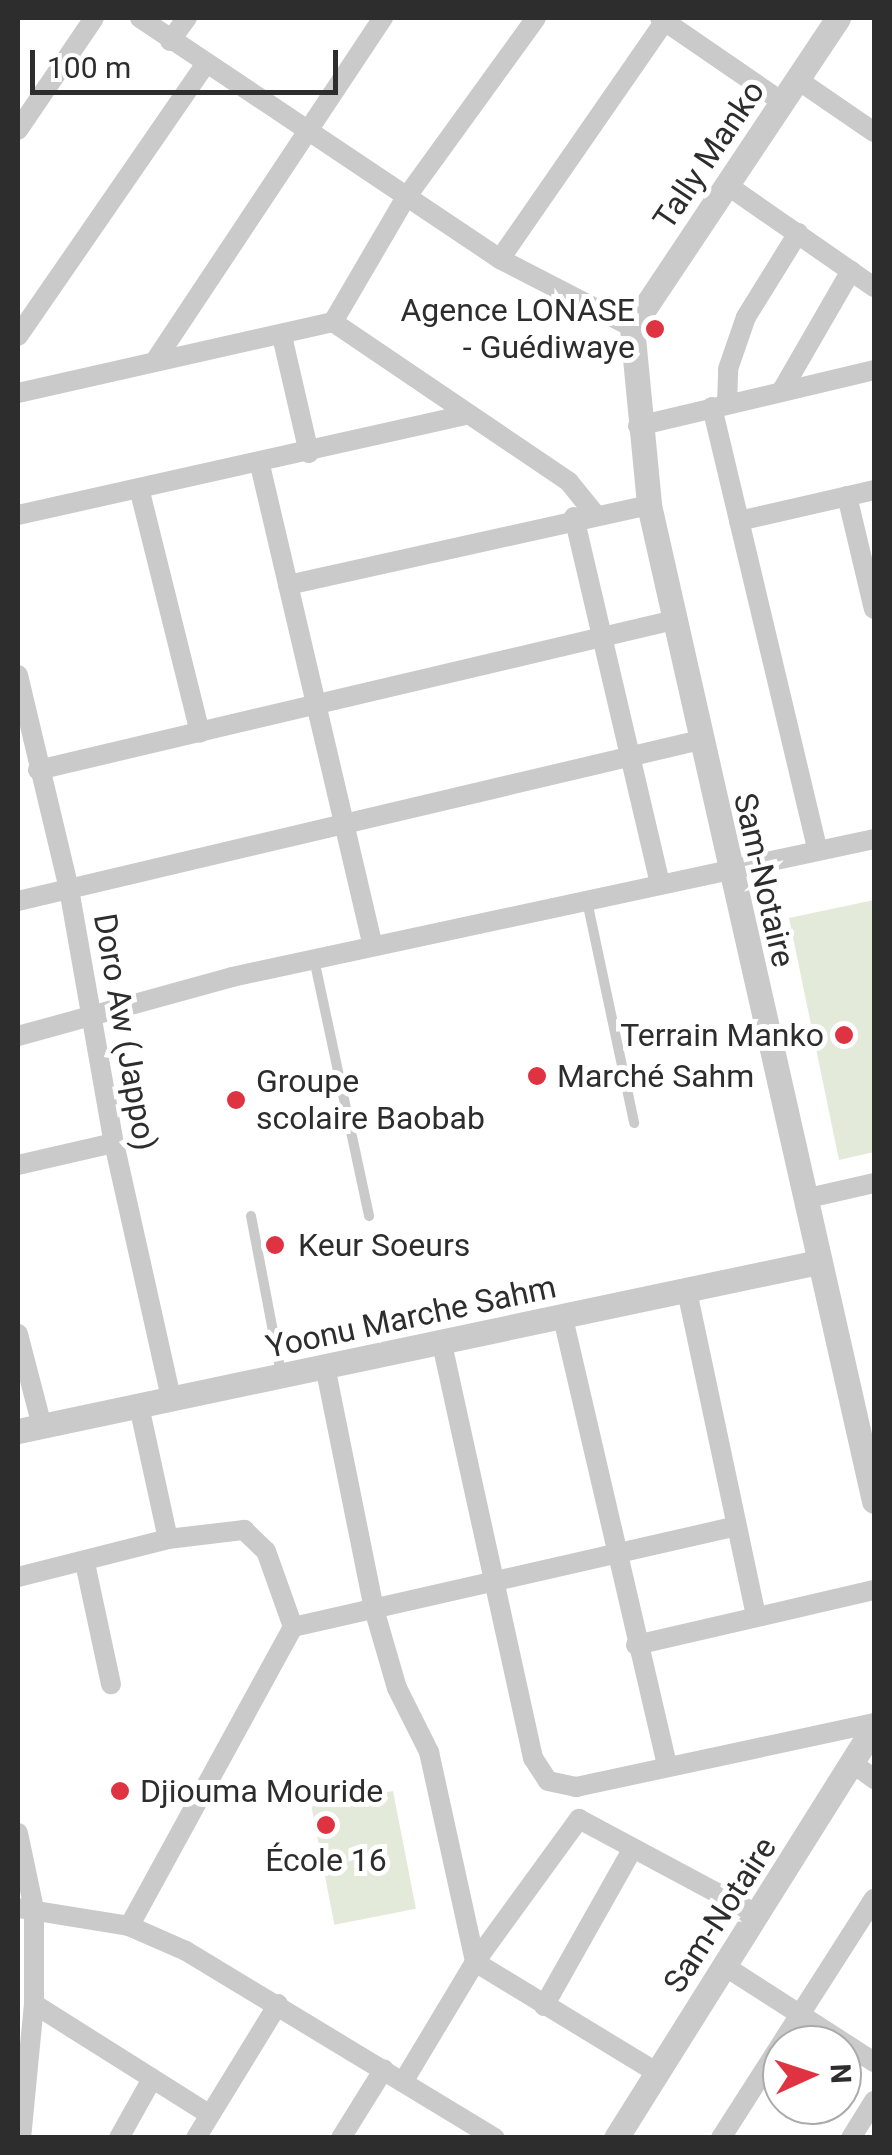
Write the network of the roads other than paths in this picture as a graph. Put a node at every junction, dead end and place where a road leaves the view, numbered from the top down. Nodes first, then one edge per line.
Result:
1 (94, 18) edge
2 (140, 18) edge
3 (187, 18) edge
4 (383, 18) edge
5 (536, 18) edge
6 (838, 18) edge
7 (663, 19) edge
8 (170, 41) junction
9 (206, 64) junction
10 (798, 80) junction
11 (782, 102) junction
12 (18, 130) edge
13 (306, 132) junction
14 (874, 132) edge
15 (727, 185) junction
16 (405, 199) junction
17 (798, 234) junction
18 (500, 259) junction
19 (851, 271) junction
20 (874, 286) edge
21 (333, 322) junction
22 (632, 327) junction
23 (18, 336) edge
24 (282, 336) junction
25 (155, 361) junction
26 (874, 370) edge
27 (782, 392) junction
28 (18, 393) edge
29 (719, 406) junction
30 (469, 414) junction
31 (638, 426) junction
32 (309, 453) junction
33 (260, 466) junction
34 (874, 490) edge
35 (140, 492) junction
36 (847, 496) junction
37 (649, 505) junction
38 (18, 515) edge
39 (584, 515) junction
40 (739, 521) junction
41 (288, 584) junction
42 (874, 609) edge
43 (674, 620) junction
44 (600, 638) junction
45 (18, 676) edge
46 (317, 706) junction
47 (200, 733) junction
48 (700, 740) junction
49 (629, 757) junction
50 (38, 770) junction
51 (346, 824) junction
52 (874, 838) edge
53 (817, 849) junction
54 (728, 868) junction
55 (660, 883) junction
56 (70, 889) junction
57 (587, 900) junction
58 (18, 901) edge
59 (373, 945) junction
60 (314, 958) junction
61 (91, 1019) junction
62 (18, 1036) edge
63 (634, 1123) dead end
64 (114, 1143) junction
65 (18, 1165) edge
66 (874, 1183) edge
67 (804, 1199) junction
68 (251, 1216) dead end
69 (369, 1216) dead end
70 (818, 1262) junction
71 (687, 1291) junction
72 (563, 1318) junction
73 (18, 1334) edge
74 (442, 1344) junction
75 (326, 1371) junction
76 (282, 1379) junction
77 (171, 1399) junction
78 (139, 1406) junction
79 (866, 1412) edge
80 (30, 1428) edge
81 (874, 1501) edge
82 (734, 1527) junction
83 (168, 1539) junction
84 (616, 1557) junction
85 (85, 1563) junction
86 (18, 1577) edge
87 (498, 1583) junction
88 (874, 1590) edge
89 (374, 1610) junction
90 (756, 1616) junction
91 (293, 1626) junction
92 (636, 1645) junction
93 (112, 1684) dead end
94 (874, 1724) edge
95 (666, 1762) junction
96 (865, 1772) edge
97 (576, 1786) junction
98 (579, 1819) junction
99 (18, 1834) edge
100 (632, 1850) junction
101 (874, 1899) edge
102 (26, 1909) edge
103 (758, 1916) junction
104 (128, 1926) junction
105 (475, 1962) junction
106 (726, 1967) junction
107 (34, 2004) junction
108 (278, 2004) junction
109 (544, 2006) junction
110 (799, 2014) junction
111 (874, 2062) edge
112 (384, 2070) junction
113 (656, 2072) junction
114 (152, 2079) junction
115 (403, 2082) junction
116 (23, 2083) edge
117 (874, 2100) edge
118 (210, 2115) junction
119 (21, 2138) edge
120 (119, 2138) edge
121 (196, 2138) edge
122 (341, 2138) edge
123 (495, 2138) edge
124 (616, 2138) edge
125 (720, 2138) edge
126 (851, 2138) edge

1 - 12 street
2 - 8 street
3 - 8 street
4 - 13 street
5 - 16 street
6 - 10 street, Tally Manko
7 - 11 street
7 - 18 street
8 - 9 street
9 - 13 street
9 - 23 street
10 - 11 street, Tally Manko
10 - 14 street
11 - 15 street, Tally Manko
13 - 16 street
13 - 25 street
15 - 17 street
15 - 22 street, Tally Manko
16 - 18 street
16 - 21 street
17 - 19 street
17 - 29 street
18 - 22 street
19 - 20 street
19 - 27 street
21 - 24 street
21 - 30 street
22 - 31 street, Sam-Notaire
24 - 25 street
24 - 32 street
25 - 28 street
26 - 27 street
27 - 29 street
29 - 31 street
29 - 40 street
30 - 32 street
30 - 39 street
31 - 37 street, Sam-Notaire
32 - 33 street
33 - 35 street
33 - 41 street
34 - 36 street
35 - 38 street
35 - 47 street
36 - 40 street
36 - 42 street
37 - 39 street
37 - 43 street, Sam-Notaire
39 - 41 street
39 - 44 street
40 - 53 street
41 - 46 street
43 - 44 street
43 - 48 street, Sam-Notaire
44 - 46 street
44 - 49 street
45 - 50 street, Doro Aw (Jappo)
46 - 47 street
46 - 51 street
47 - 50 street
48 - 49 street
48 - 54 street, Sam-Notaire
49 - 51 street
49 - 55 street
50 - 56 street, Doro Aw (Jappo)
51 - 56 street
51 - 59 street
52 - 53 street
53 - 54 street
54 - 55 street
54 - 67 street, Sam-Notaire
55 - 57 street
56 - 58 street
56 - 61 street, Doro Aw (Jappo)
57 - 59 street
57 - 63 lane
59 - 60 street
60 - 61 street
60 - 69 lane
61 - 62 street
61 - 64 street, Doro Aw (Jappo)
64 - 65 street
64 - 77 street, Doro Aw (Jappo)
66 - 67 street
67 - 70 street, Sam-Notaire
68 - 76 lane
70 - 71 street, Yoonu Marche Sahm
70 - 79 street, Sam-Notaire
71 - 72 street, Yoonu Marche Sahm
71 - 82 street
72 - 74 street, Yoonu Marche Sahm
72 - 84 street
73 - 80 street
74 - 75 street, Yoonu Marche Sahm
74 - 87 street
75 - 76 street, Yoonu Marche Sahm
75 - 89 street
76 - 77 street, Yoonu Marche Sahm
77 - 78 street, Yoonu Marche Sahm
78 - 80 street, Yoonu Marche Sahm
78 - 83 street
79 - 81 street, Sam-Notaire
82 - 84 street
82 - 90 street
83 - 85 street
83 - 91 street
84 - 87 street
84 - 92 street
85 - 86 street
85 - 93 street
87 - 89 street
87 - 97 street
88 - 90 street
89 - 91 street
89 - 105 street
90 - 92 street
91 - 104 street
92 - 95 street
94 - 95 street
94 - 96 street, Sam-Notaire
95 - 97 street
96 - 103 street, Sam-Notaire
97 - 98 street
98 - 100 street
98 - 105 street
99 - 102 street
100 - 103 street
100 - 109 street
101 - 110 street
102 - 104 street
102 - 107 street
103 - 106 street, Sam-Notaire
104 - 108 street
105 - 109 street
105 - 115 street
106 - 110 street
106 - 113 street, Sam-Notaire
107 - 114 street
107 - 116 street
108 - 112 street
108 - 118 street
109 - 113 street
110 - 111 street
110 - 125 street
112 - 115 street
112 - 122 street
113 - 124 street, Sam-Notaire
114 - 118 street
114 - 120 street
115 - 123 street
116 - 119 street
117 - 126 street
118 - 121 street

